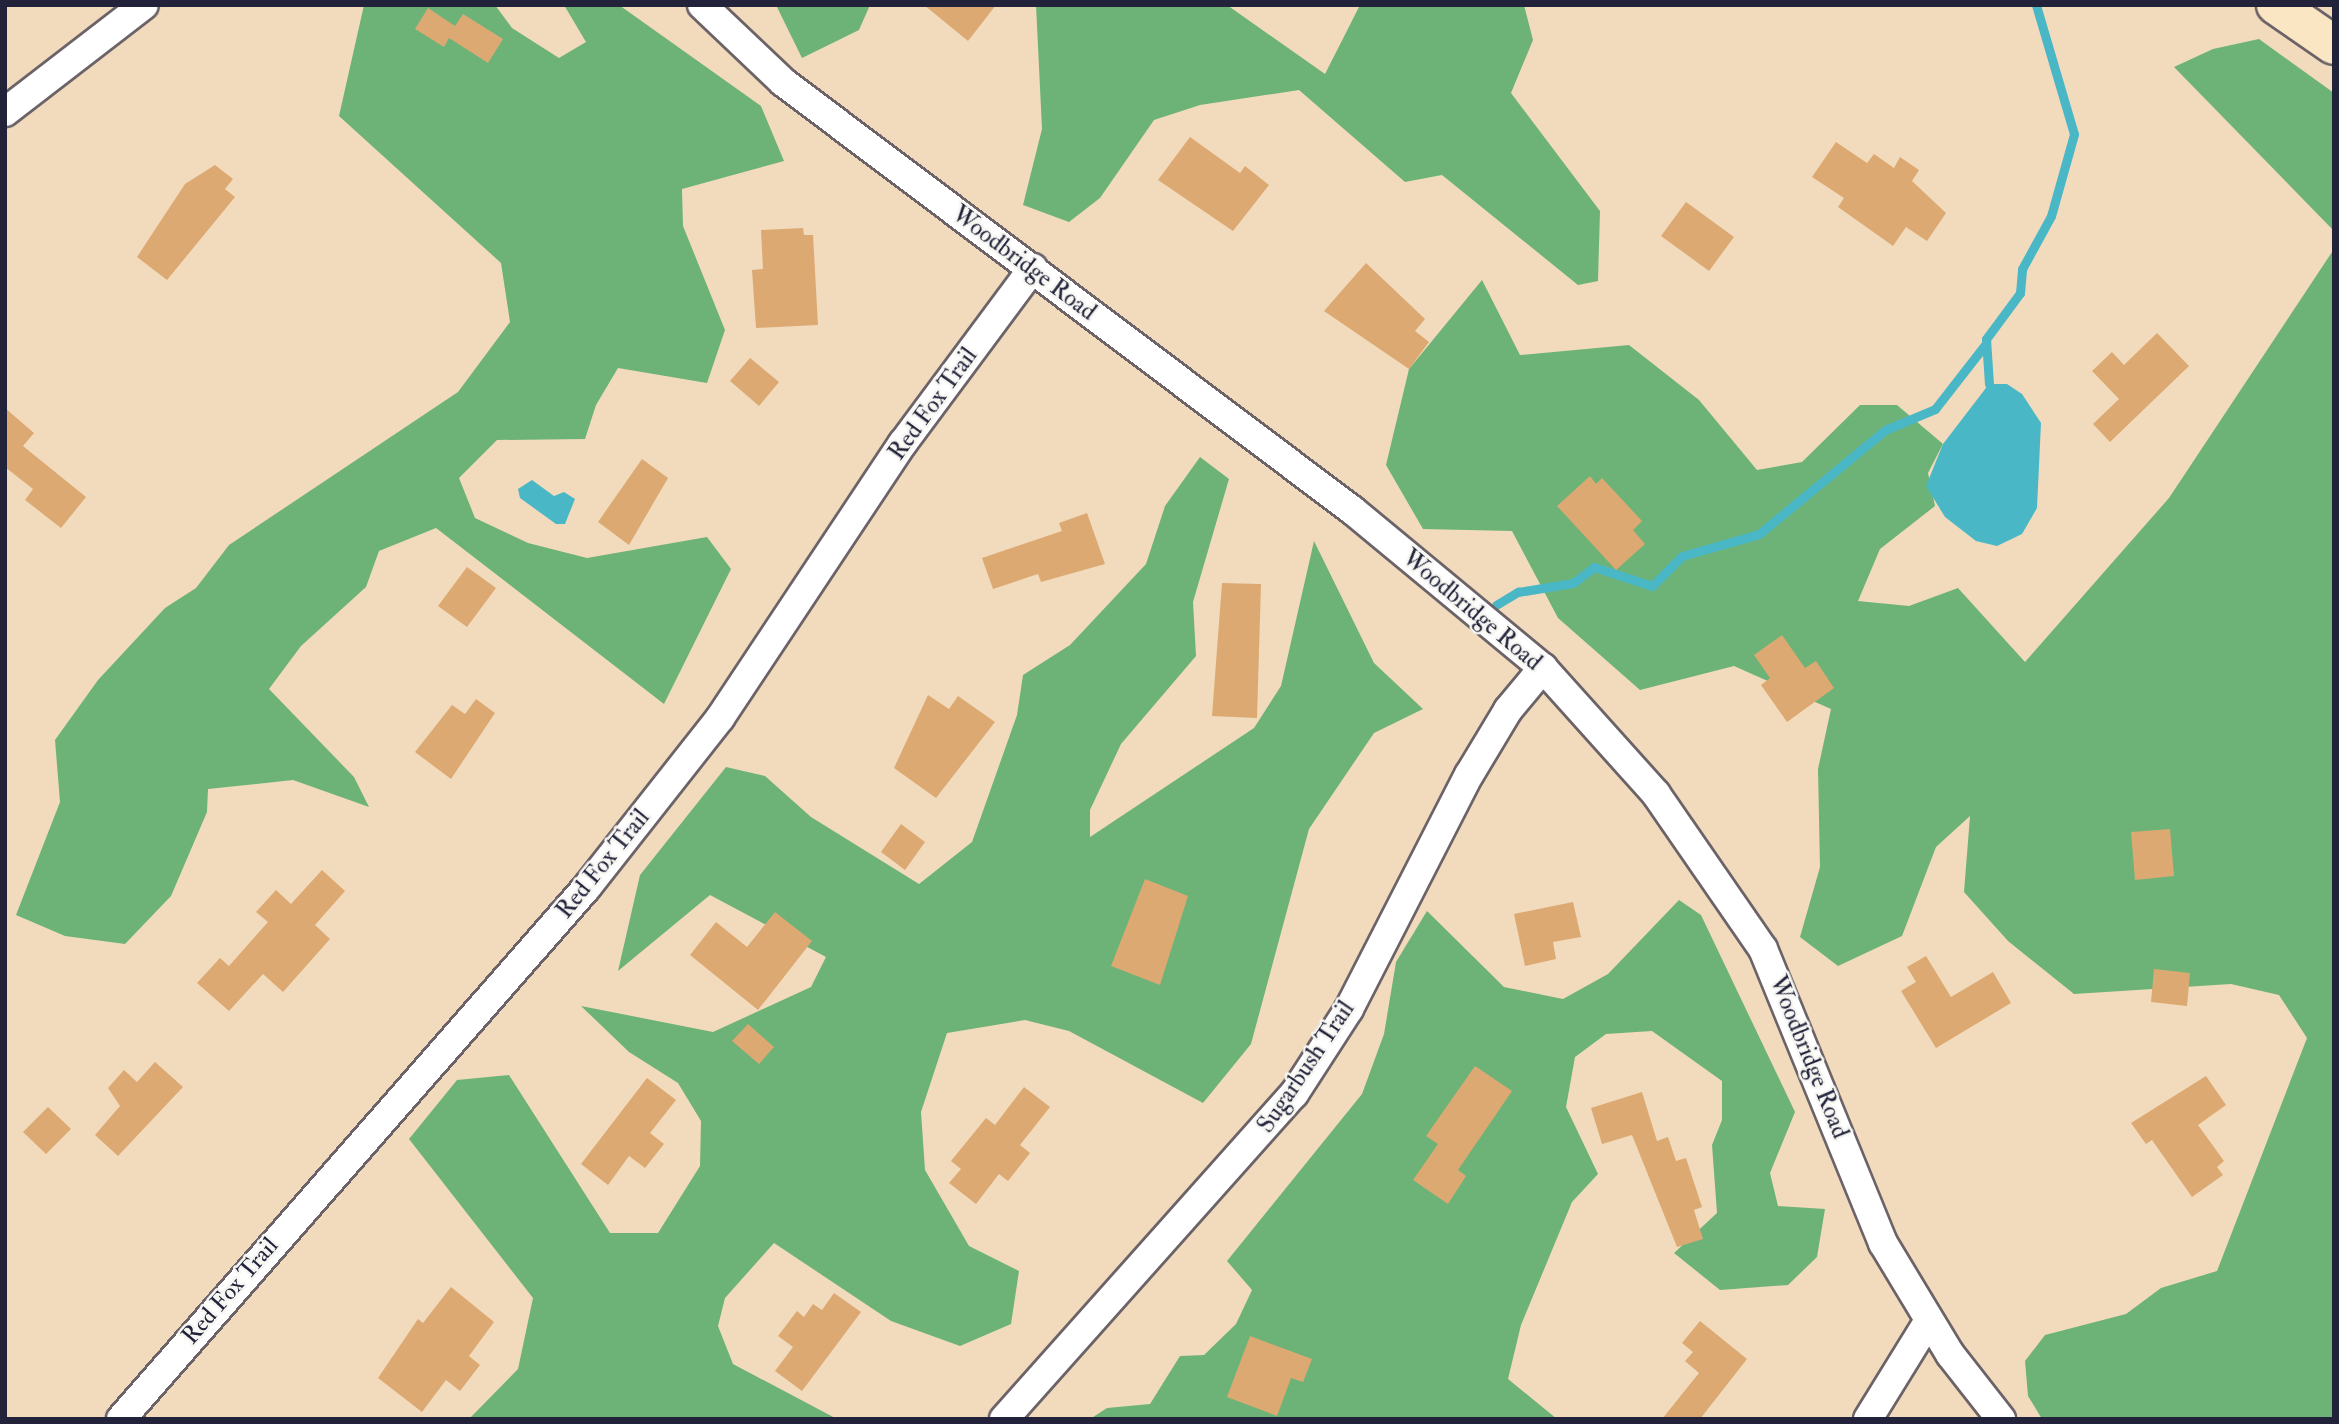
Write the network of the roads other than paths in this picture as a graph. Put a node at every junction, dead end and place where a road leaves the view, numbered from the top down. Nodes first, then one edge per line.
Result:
1 (144, 5) edge
2 (702, 5) edge
3 (2276, 5) edge
4 (2334, 45) edge
5 (5, 112) edge
6 (1033, 268) junction
7 (1543, 668) junction
8 (1928, 1322) junction
9 (121, 1419) edge
10 (1004, 1419) edge
11 (1868, 1419) edge
12 (2001, 1419) edge

1 - 5 street
2 - 6 street, Woodbridge Road
3 - 4 street
6 - 7 street, Woodbridge Road
6 - 9 street, Red Fox Trail
7 - 8 street, Woodbridge Road
7 - 10 street, Sugarbush Trail
8 - 11 street
8 - 12 street, Woodbridge Road

